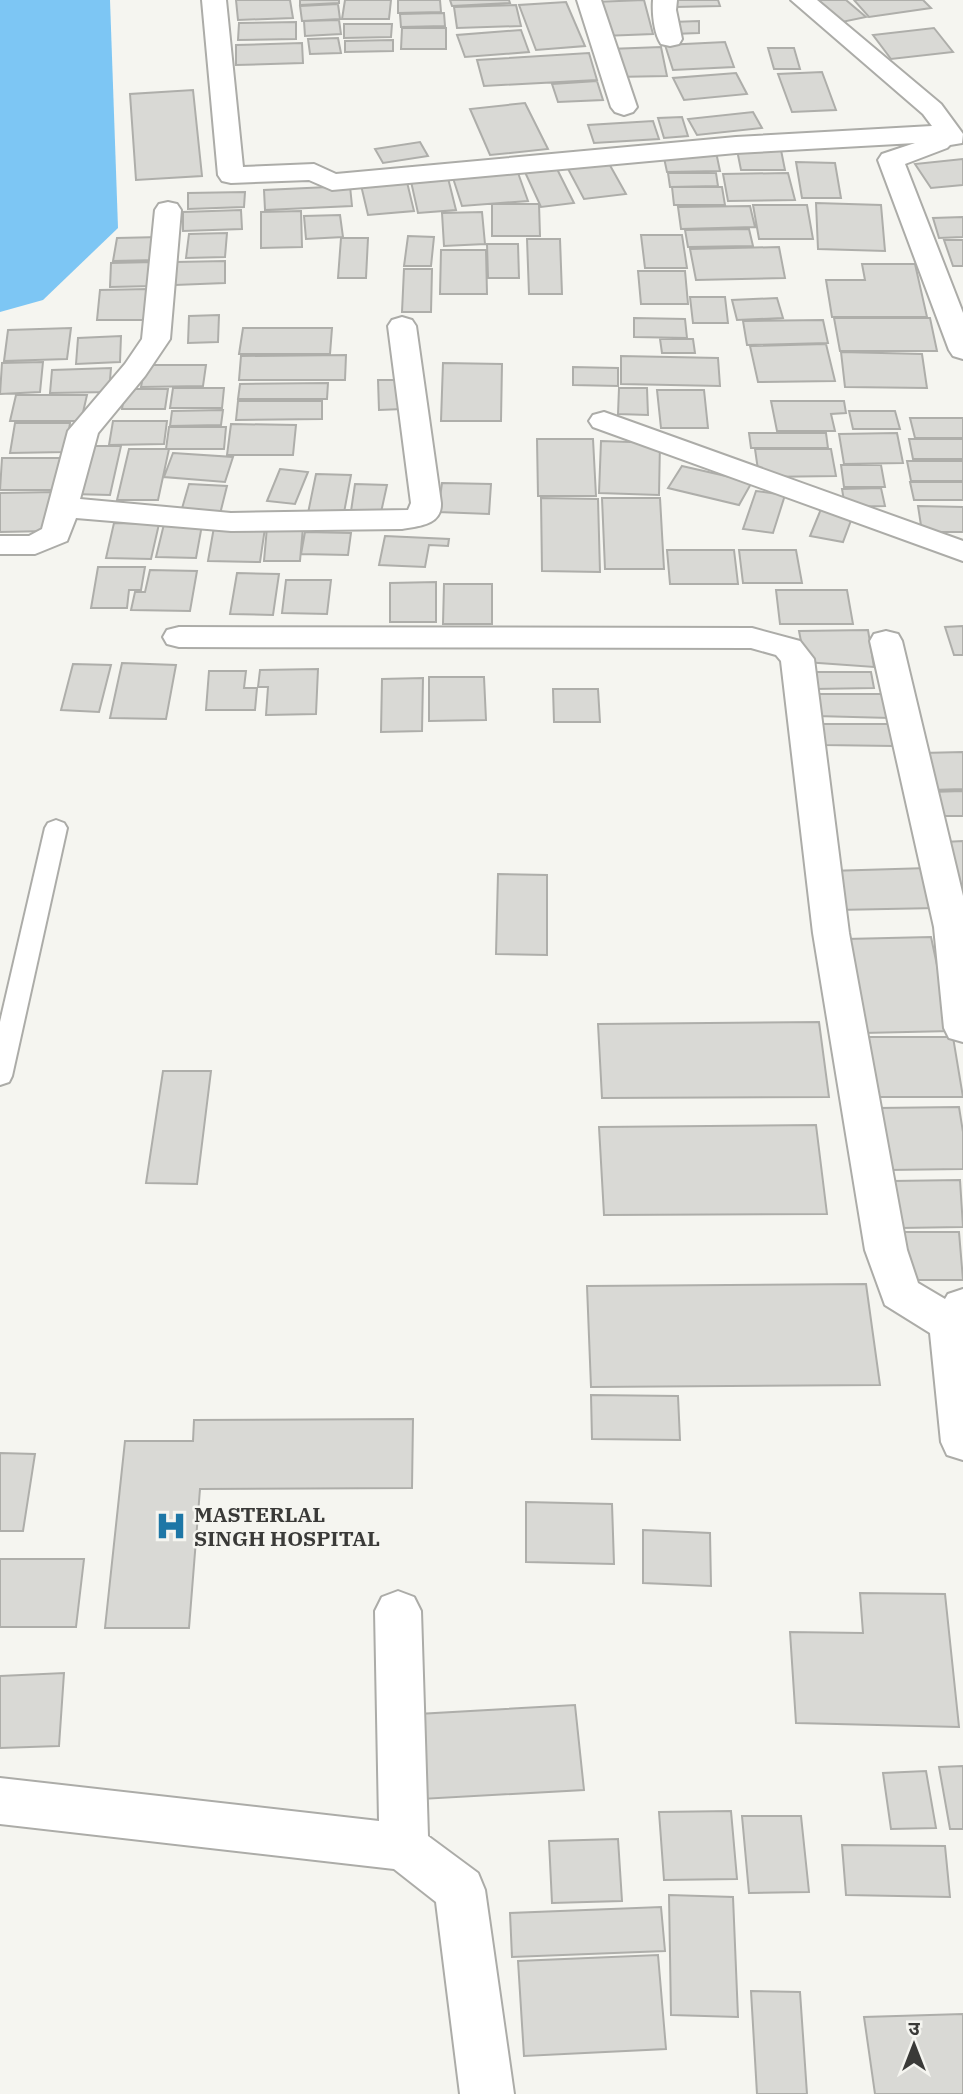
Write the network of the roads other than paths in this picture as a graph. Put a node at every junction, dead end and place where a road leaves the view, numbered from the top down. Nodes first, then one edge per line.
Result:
1 (214, 0) edge
2 (589, 0) edge
3 (665, 0) edge
4 (803, 0) edge
5 (670, 39) dead end
6 (624, 107) dead end
7 (950, 130) edge
8 (169, 210) dead end
9 (402, 326) dead end
10 (963, 351) edge
11 (604, 421) dead end
12 (62, 507) junction
13 (0, 545) edge
14 (963, 552) edge
15 (179, 637) dead end
16 (886, 641) dead end
17 (56, 828) dead end
18 (963, 1028) edge
19 (0, 1076) edge
20 (957, 1315) edge
21 (963, 1442) edge
22 (398, 1611) dead end
23 (0, 1801) edge
24 (404, 1847) junction
25 (487, 2094) edge

1 - 7 street
2 - 6 street
3 - 5 street
4 - 7 street
7 - 10 street
8 - 12 street
9 - 12 street
11 - 14 street
12 - 13 street
15 - 20 street
16 - 18 street
17 - 19 lane
20 - 21 street
22 - 24 street
23 - 24 street
24 - 25 street

